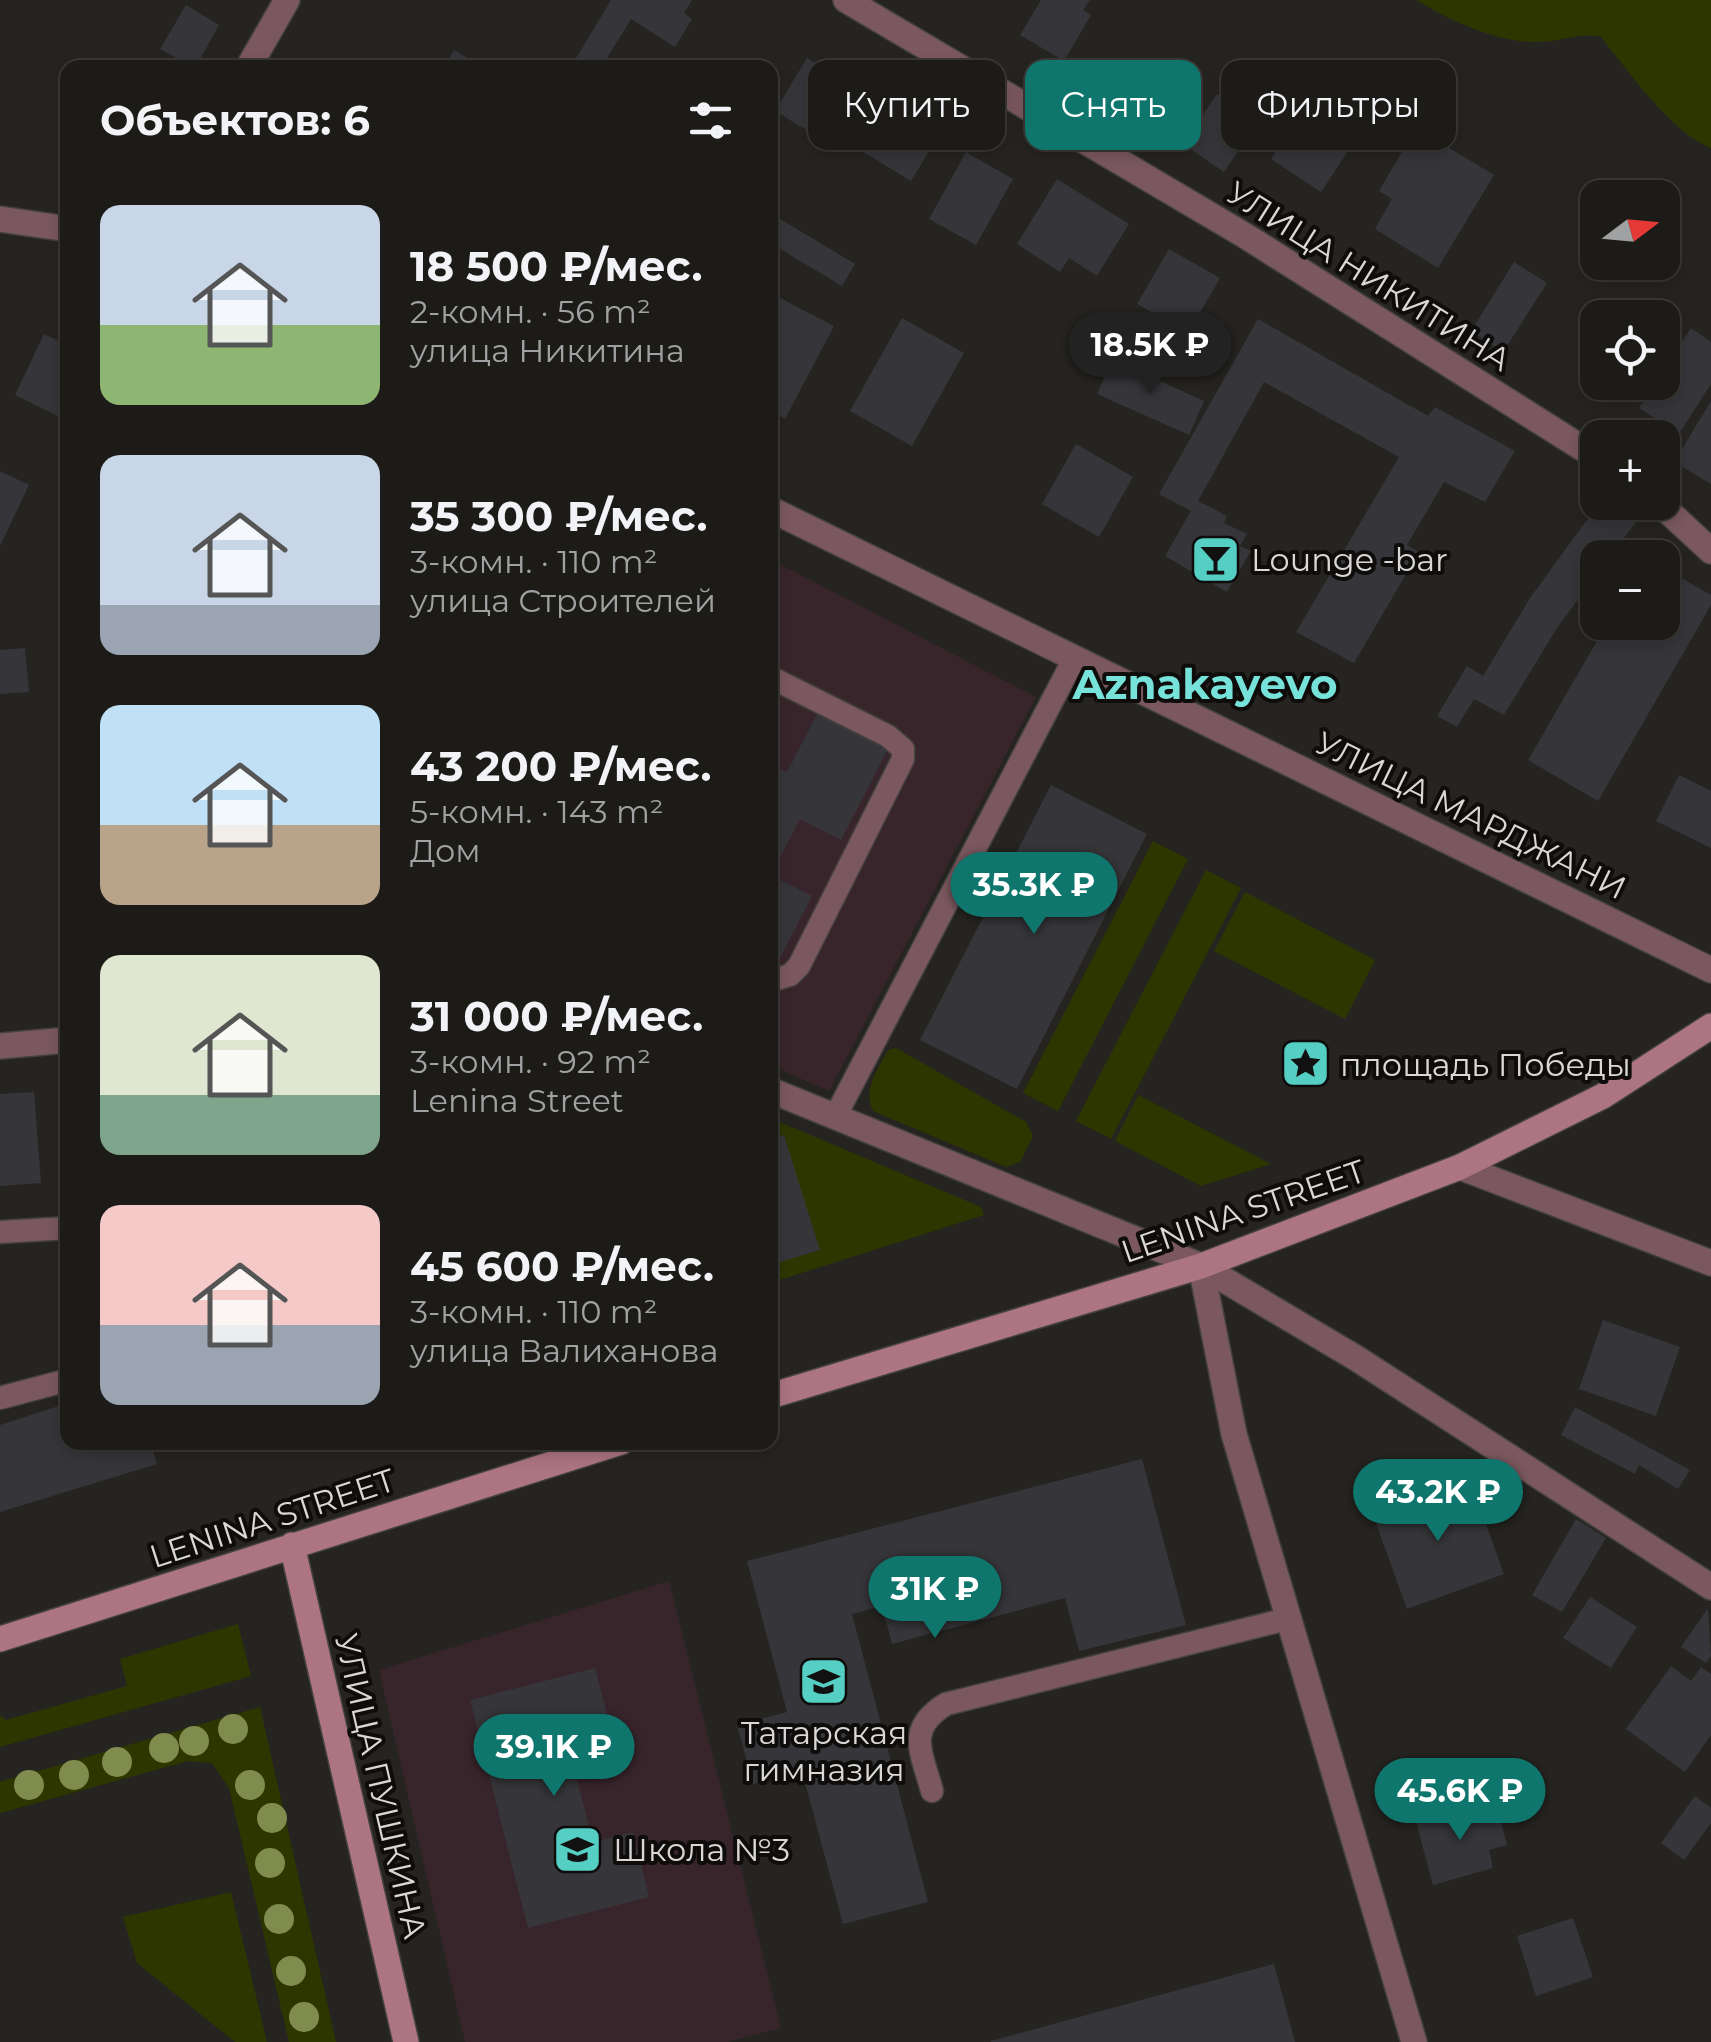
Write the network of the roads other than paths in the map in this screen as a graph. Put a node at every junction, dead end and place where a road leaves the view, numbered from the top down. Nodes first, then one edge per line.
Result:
1 (287, 0) edge
2 (846, 0) edge
3 (253, 60) edge
4 (0, 219) edge
5 (60, 228) edge
6 (1580, 447) edge
7 (778, 514) edge
8 (1677, 520) edge
9 (1711, 551) edge
10 (1075, 657) junction
11 (778, 682) edge
12 (1711, 970) edge
13 (778, 979) edge
14 (1711, 1026) edge
15 (60, 1041) edge
16 (0, 1046) edge
17 (778, 1093) edge
18 (835, 1117) junction
19 (1460, 1167) junction
20 (60, 1228) edge
21 (0, 1232) edge
22 (1711, 1263) edge
23 (1201, 1266) junction
24 (60, 1382) edge
25 (778, 1394) edge
26 (0, 1398) edge
27 (595, 1450) edge
28 (292, 1545) junction
29 (1711, 1588) edge
30 (1286, 1619) junction
31 (0, 1638) edge
32 (932, 1792) dead end
33 (406, 2042) edge
34 (1414, 2042) edge

1 - 3 street
2 - 6 street, УЛИЦА НИКИТИНА
4 - 5 street
7 - 10 street, УЛИЦА МАРДЖАНИ
8 - 9 street
10 - 12 street, УЛИЦА МАРДЖАНИ
10 - 18 lane
11 - 13 lane
14 - 19 main road, LENINA STREET
15 - 16 street
17 - 18 street
18 - 23 street
19 - 22 street
19 - 23 main road, LENINA STREET
20 - 21 lane
23 - 25 main road, LENINA STREET
23 - 29 street
23 - 30 street
24 - 26 lane
27 - 28 main road, LENINA STREET
28 - 31 main road, LENINA STREET
28 - 33 main road, УЛИЦА ПУШКИНА
30 - 32 lane
30 - 34 street

